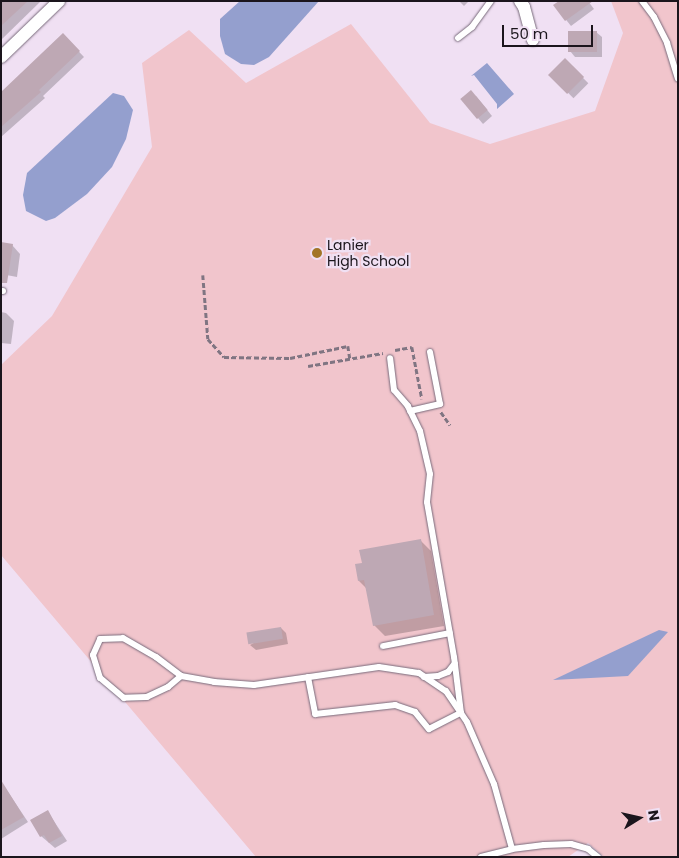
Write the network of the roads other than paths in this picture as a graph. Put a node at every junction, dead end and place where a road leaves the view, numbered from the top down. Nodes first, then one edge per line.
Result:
1 (59, 1) edge
2 (491, 1) edge
3 (520, 1) edge
4 (642, 1) edge
5 (458, 38) dead end
6 (533, 40) dead end
7 (1, 57) edge
8 (678, 78) edge
9 (430, 352) dead end
10 (390, 358) dead end
11 (410, 410) junction
12 (450, 633) junction
13 (383, 646) dead end
14 (455, 663) junction
15 (180, 676) junction
16 (308, 677) junction
17 (424, 677) junction
18 (461, 713) junction
19 (512, 849) junction
20 (481, 857) edge
21 (598, 857) edge

1 - 7 street
2 - 5 lane
3 - 6 street
4 - 8 lane
9 - 11 lane
10 - 11 lane
11 - 12 lane
12 - 13 lane
12 - 14 lane
14 - 17 lane
14 - 18 lane
15 - 15 lane
15 - 16 lane
16 - 17 lane
16 - 18 lane
17 - 18 lane
18 - 19 lane
19 - 20 lane
19 - 21 lane

